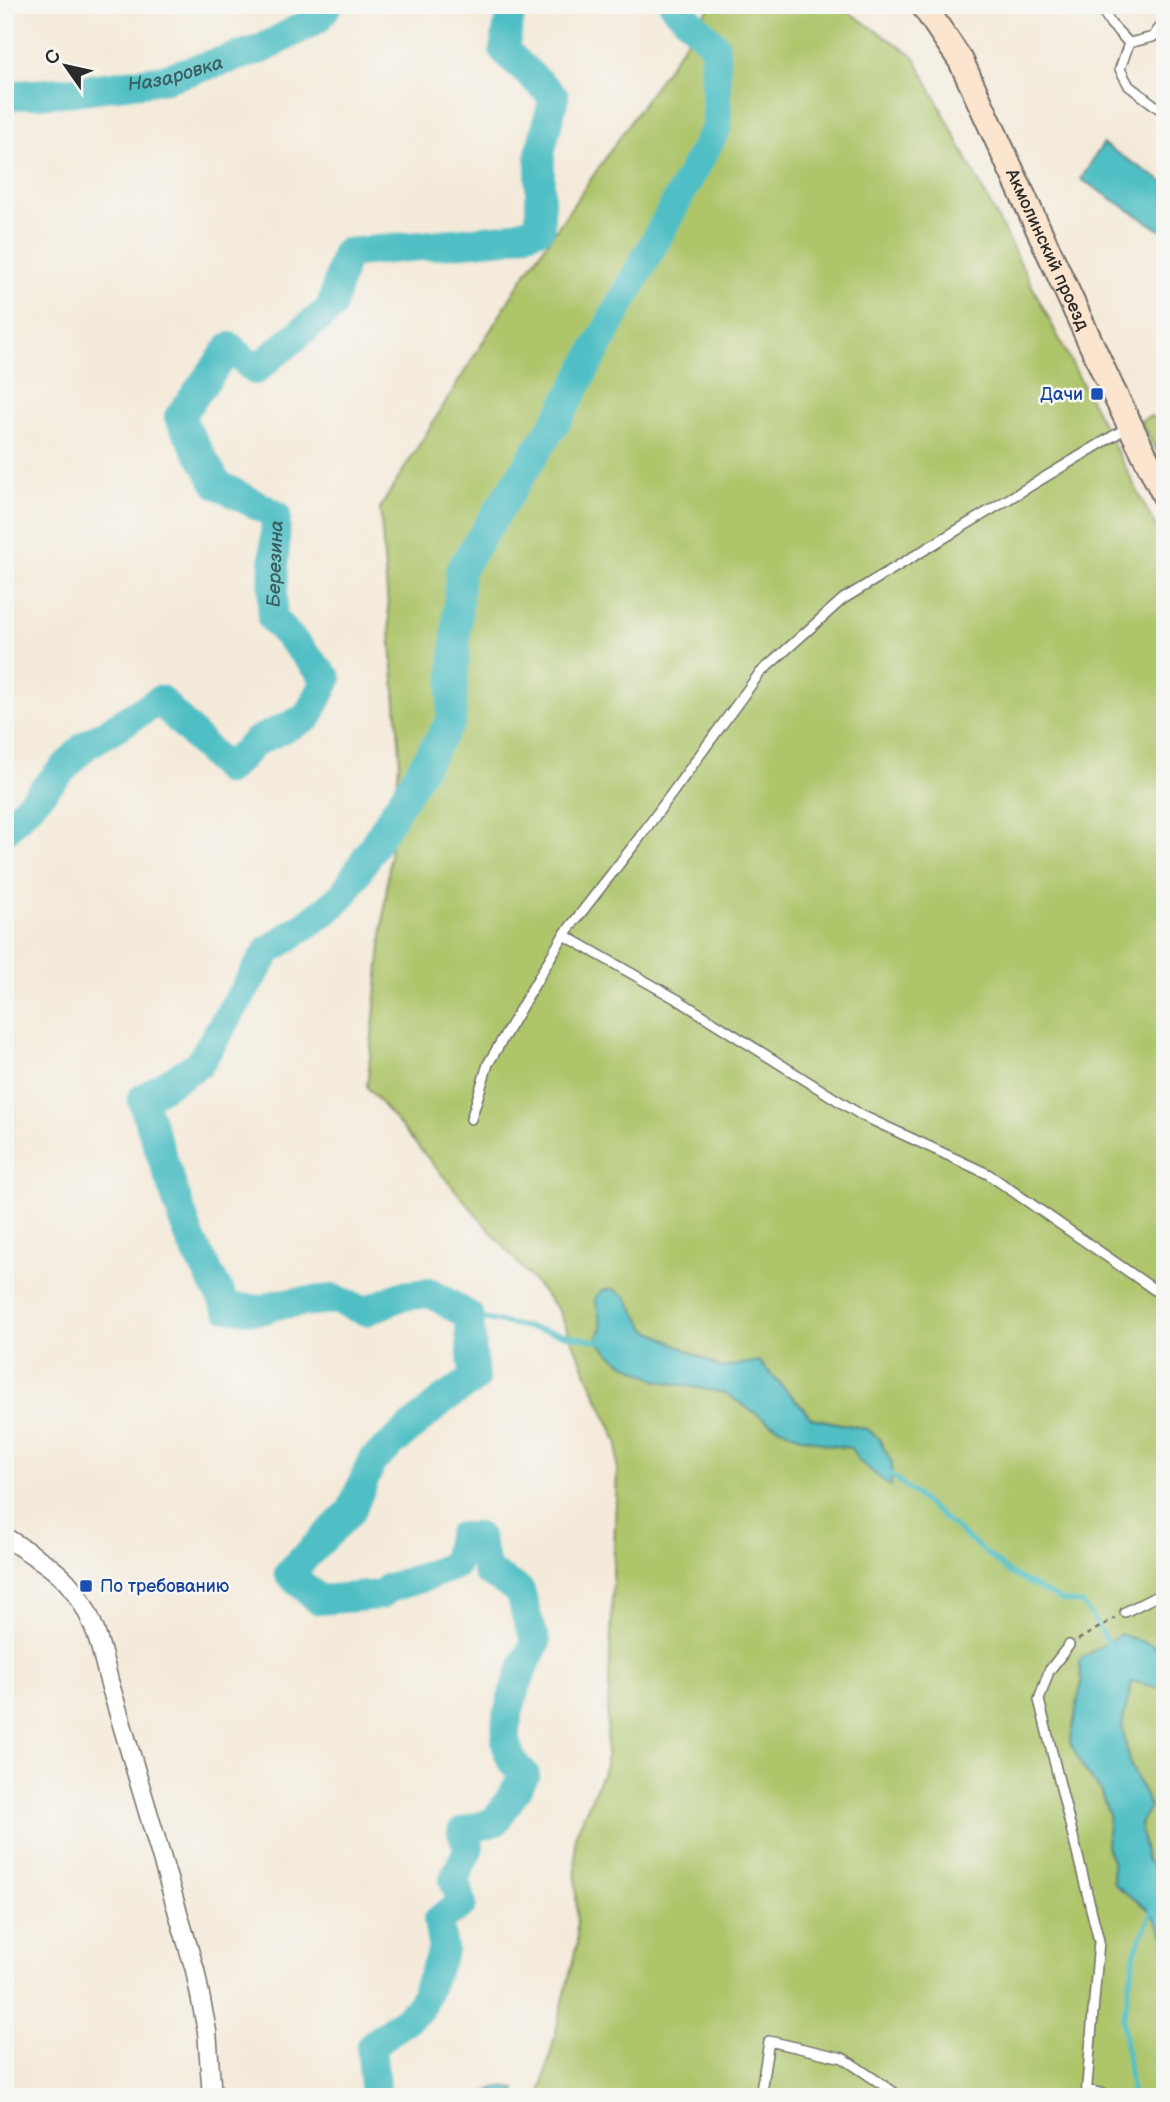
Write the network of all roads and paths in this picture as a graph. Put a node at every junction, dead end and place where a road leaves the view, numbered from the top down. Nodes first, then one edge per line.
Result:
1 (923, 5) edge
2 (1099, 5) edge
3 (1165, 20) edge
4 (1129, 43) junction
5 (1165, 113) edge
6 (1130, 426) junction
7 (1165, 496) edge
8 (564, 935) junction
9 (471, 1119) dead end
10 (1165, 1297) edge
11 (5, 1537) edge
12 (1165, 1592) edge
13 (1125, 1612) joint
14 (1069, 1645) joint
15 (1087, 2093) edge
16 (212, 2097) edge
17 (761, 2097) edge
18 (896, 2097) edge
19 (1115, 2097) edge

1 - 6 street, Акмолинский проезд
2 - 4 lane
3 - 4 lane
4 - 5 lane
6 - 7 street, Акмолинский проезд
6 - 8 lane
8 - 9 lane
8 - 10 lane
11 - 16 street
12 - 13 lane
13 - 14 path
14 - 15 lane
15 - 19 lane
17 - 18 lane

